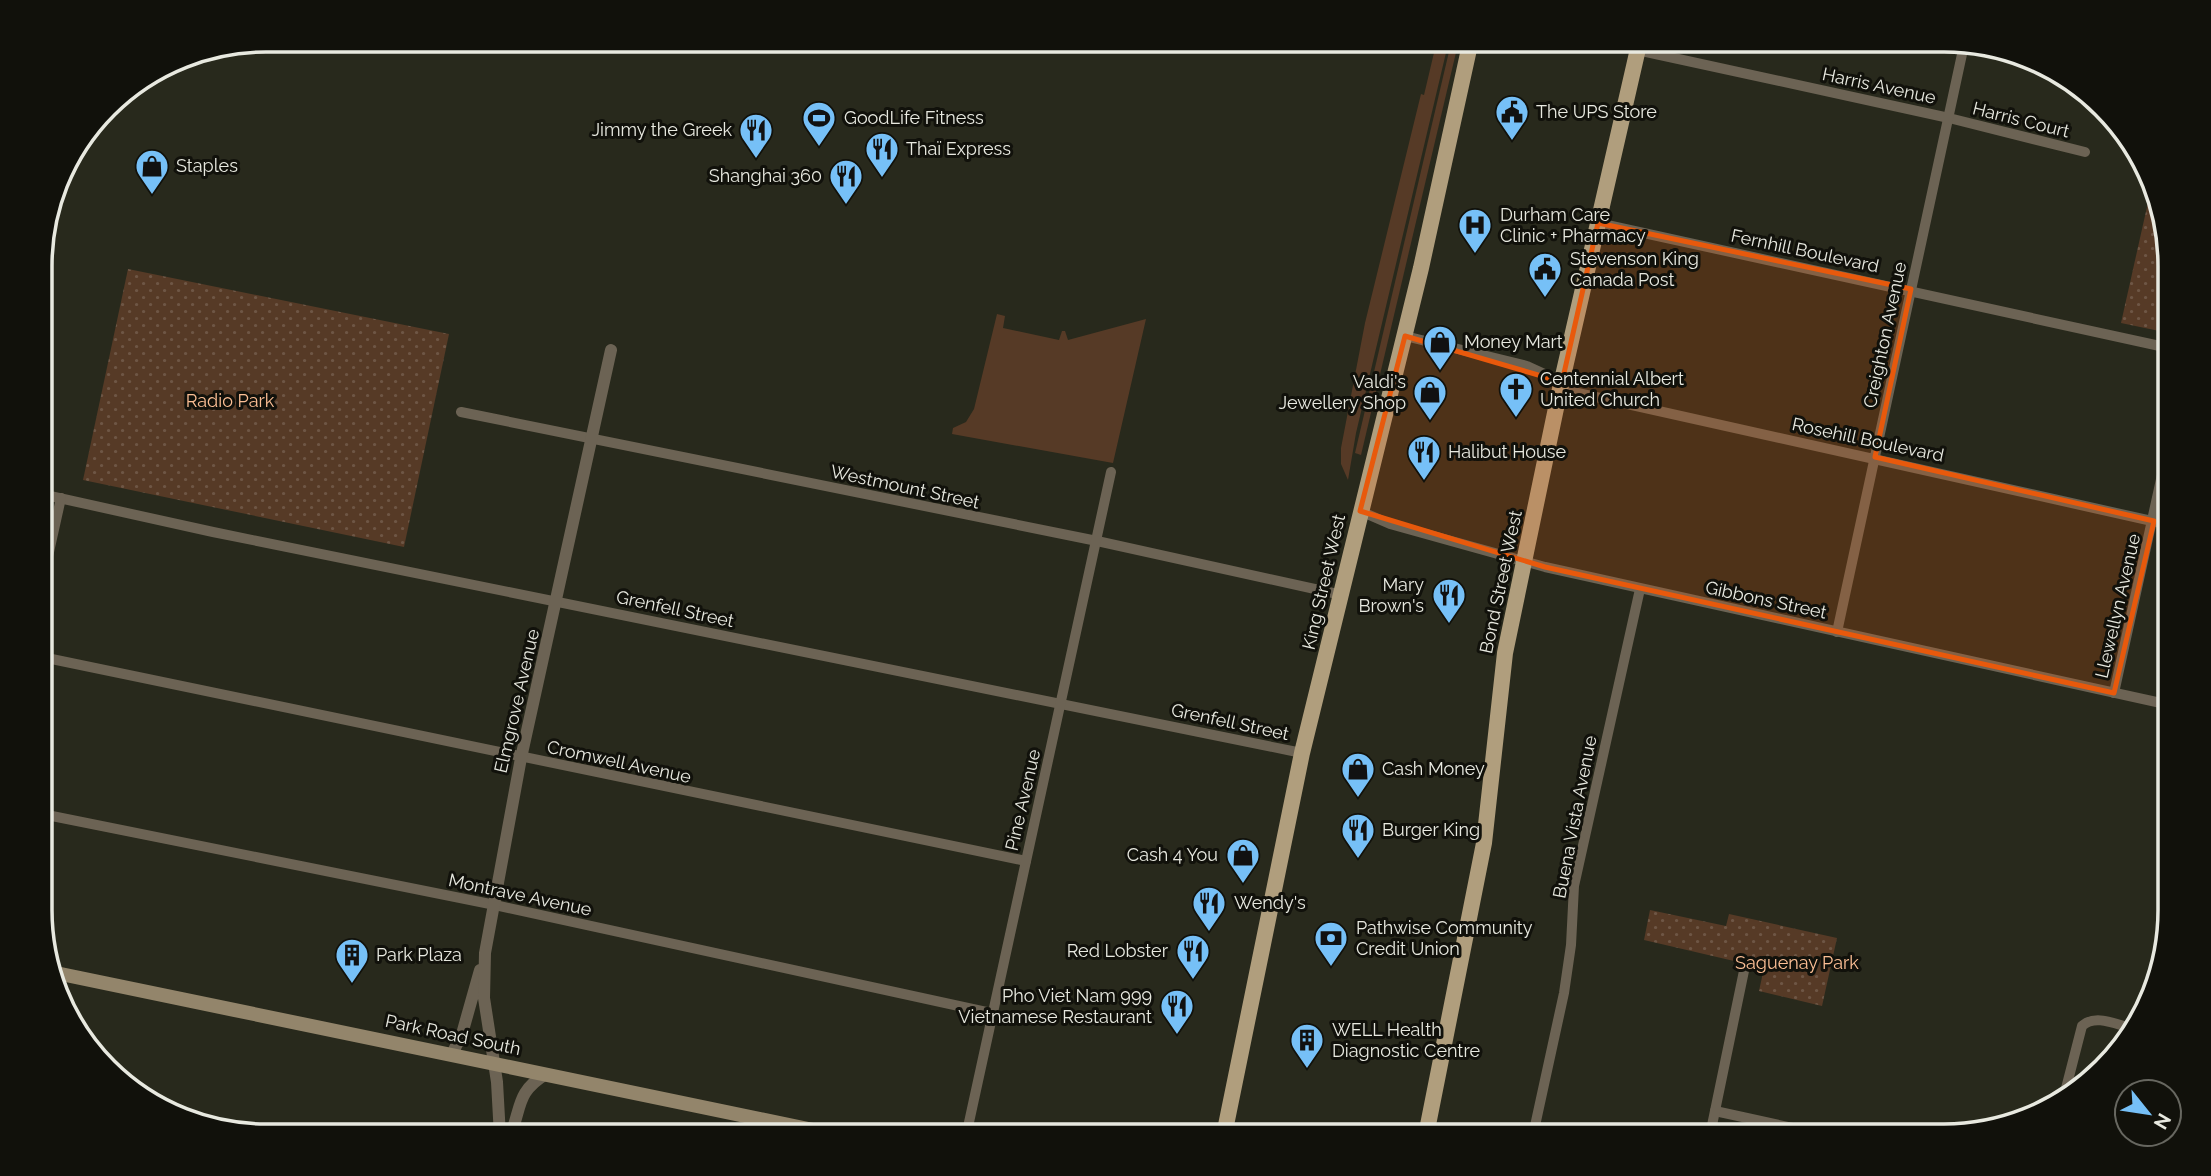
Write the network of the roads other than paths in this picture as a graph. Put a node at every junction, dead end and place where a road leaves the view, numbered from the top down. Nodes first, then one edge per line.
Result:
1 (1468, 52) edge
2 (1636, 52) edge
3 (1669, 52) edge
4 (1962, 53) edge
5 (1949, 118) junction
6 (2085, 152) dead end
7 (1598, 223) junction
8 (1911, 289) junction
9 (1405, 336) junction
10 (2158, 345) edge
11 (611, 350) dead end
12 (1561, 385) junction
13 (461, 412) dead end
14 (592, 439) junction
15 (1874, 457) junction
16 (1111, 471) dead end
17 (53, 496) edge
18 (61, 498) junction
19 (2158, 500) edge
20 (1360, 511) junction
21 (2154, 521) junction
22 (2158, 522) edge
23 (53, 536) edge
24 (1097, 541) junction
25 (1524, 561) junction
26 (1640, 589) junction
27 (1342, 595) junction
28 (558, 600) junction
29 (1838, 632) junction
30 (52, 659) edge
31 (2114, 693) junction
32 (2158, 702) edge
33 (1061, 705) junction
34 (1302, 752) junction
35 (521, 758) junction
36 (52, 816) edge
37 (1026, 861) junction
38 (495, 905) junction
39 (485, 953) junction
40 (1745, 966) dead end
41 (63, 974) edge
42 (991, 1013) junction
43 (2123, 1026) edge
44 (452, 1054) junction
45 (493, 1063) junction
46 (546, 1074) junction
47 (2067, 1084) edge
48 (1715, 1111) junction
49 (1226, 1123) edge
50 (1428, 1123) edge
51 (1535, 1123) edge
52 (1712, 1123) edge
53 (1771, 1123) edge
54 (499, 1124) edge
55 (513, 1124) edge
56 (783, 1124) edge
57 (969, 1124) edge

1 - 9 main road, King Street West
2 - 7 main road, Bond Street West
3 - 5 street, Harris Avenue
4 - 5 street, Creighton Avenue
5 - 6 street, Harris Court
5 - 8 street, Creighton Avenue
7 - 8 street, Fernhill Boulevard
7 - 12 main road, Bond Street West
8 - 10 street, Fernhill Boulevard
8 - 15 street, Creighton Avenue
9 - 12 street, Rosehill Boulevard
9 - 20 main road, King Street West
11 - 14 street, Elmgrove Avenue
12 - 15 street, Rosehill Boulevard
12 - 25 main road, Bond Street West
13 - 14 street, Westmount Street
14 - 24 street, Westmount Street
14 - 28 street, Elmgrove Avenue
15 - 21 street, Rosehill Boulevard
15 - 29 street, Creighton Avenue
16 - 24 street, Pine Avenue
17 - 18 street, Grenfell Street
18 - 23 street
18 - 28 street, Grenfell Street
19 - 21 street, Llewellyn Avenue
20 - 25 street, Gibbons Street
20 - 27 main road, King Street West
21 - 22 street, Rosehill Boulevard
21 - 31 street, Llewellyn Avenue
24 - 27 street, Westmount Street
24 - 33 street, Pine Avenue
25 - 26 street, Gibbons Street
25 - 50 main road, Bond Street West
26 - 29 street, Gibbons Street
26 - 51 street, Buena Vista Avenue
27 - 34 main road, King Street West
28 - 33 street, Grenfell Street
28 - 35 street, Elmgrove Avenue
29 - 31 street, Gibbons Street
30 - 35 street, Cromwell Avenue
31 - 32 street, Gibbons Street
33 - 34 street, Grenfell Street
33 - 37 street, Pine Avenue
34 - 49 main road, King Street West
35 - 37 street, Cromwell Avenue
35 - 38 street, Elmgrove Avenue
36 - 38 street, Montrave Avenue
37 - 42 street, Pine Avenue
38 - 39 street, Elmgrove Avenue
38 - 42 street, Montrave Avenue
39 - 44 street
39 - 45 street, Elmgrove Avenue
40 - 48 street
41 - 44 main road, Park Road South
42 - 57 street, Pine Avenue
43 - 47 street
44 - 45 main road, Park Road South
45 - 46 main road, Park Road South
45 - 54 street, Elmgrove Avenue
46 - 55 street
46 - 56 main road, Park Road South
48 - 52 street
48 - 53 street

